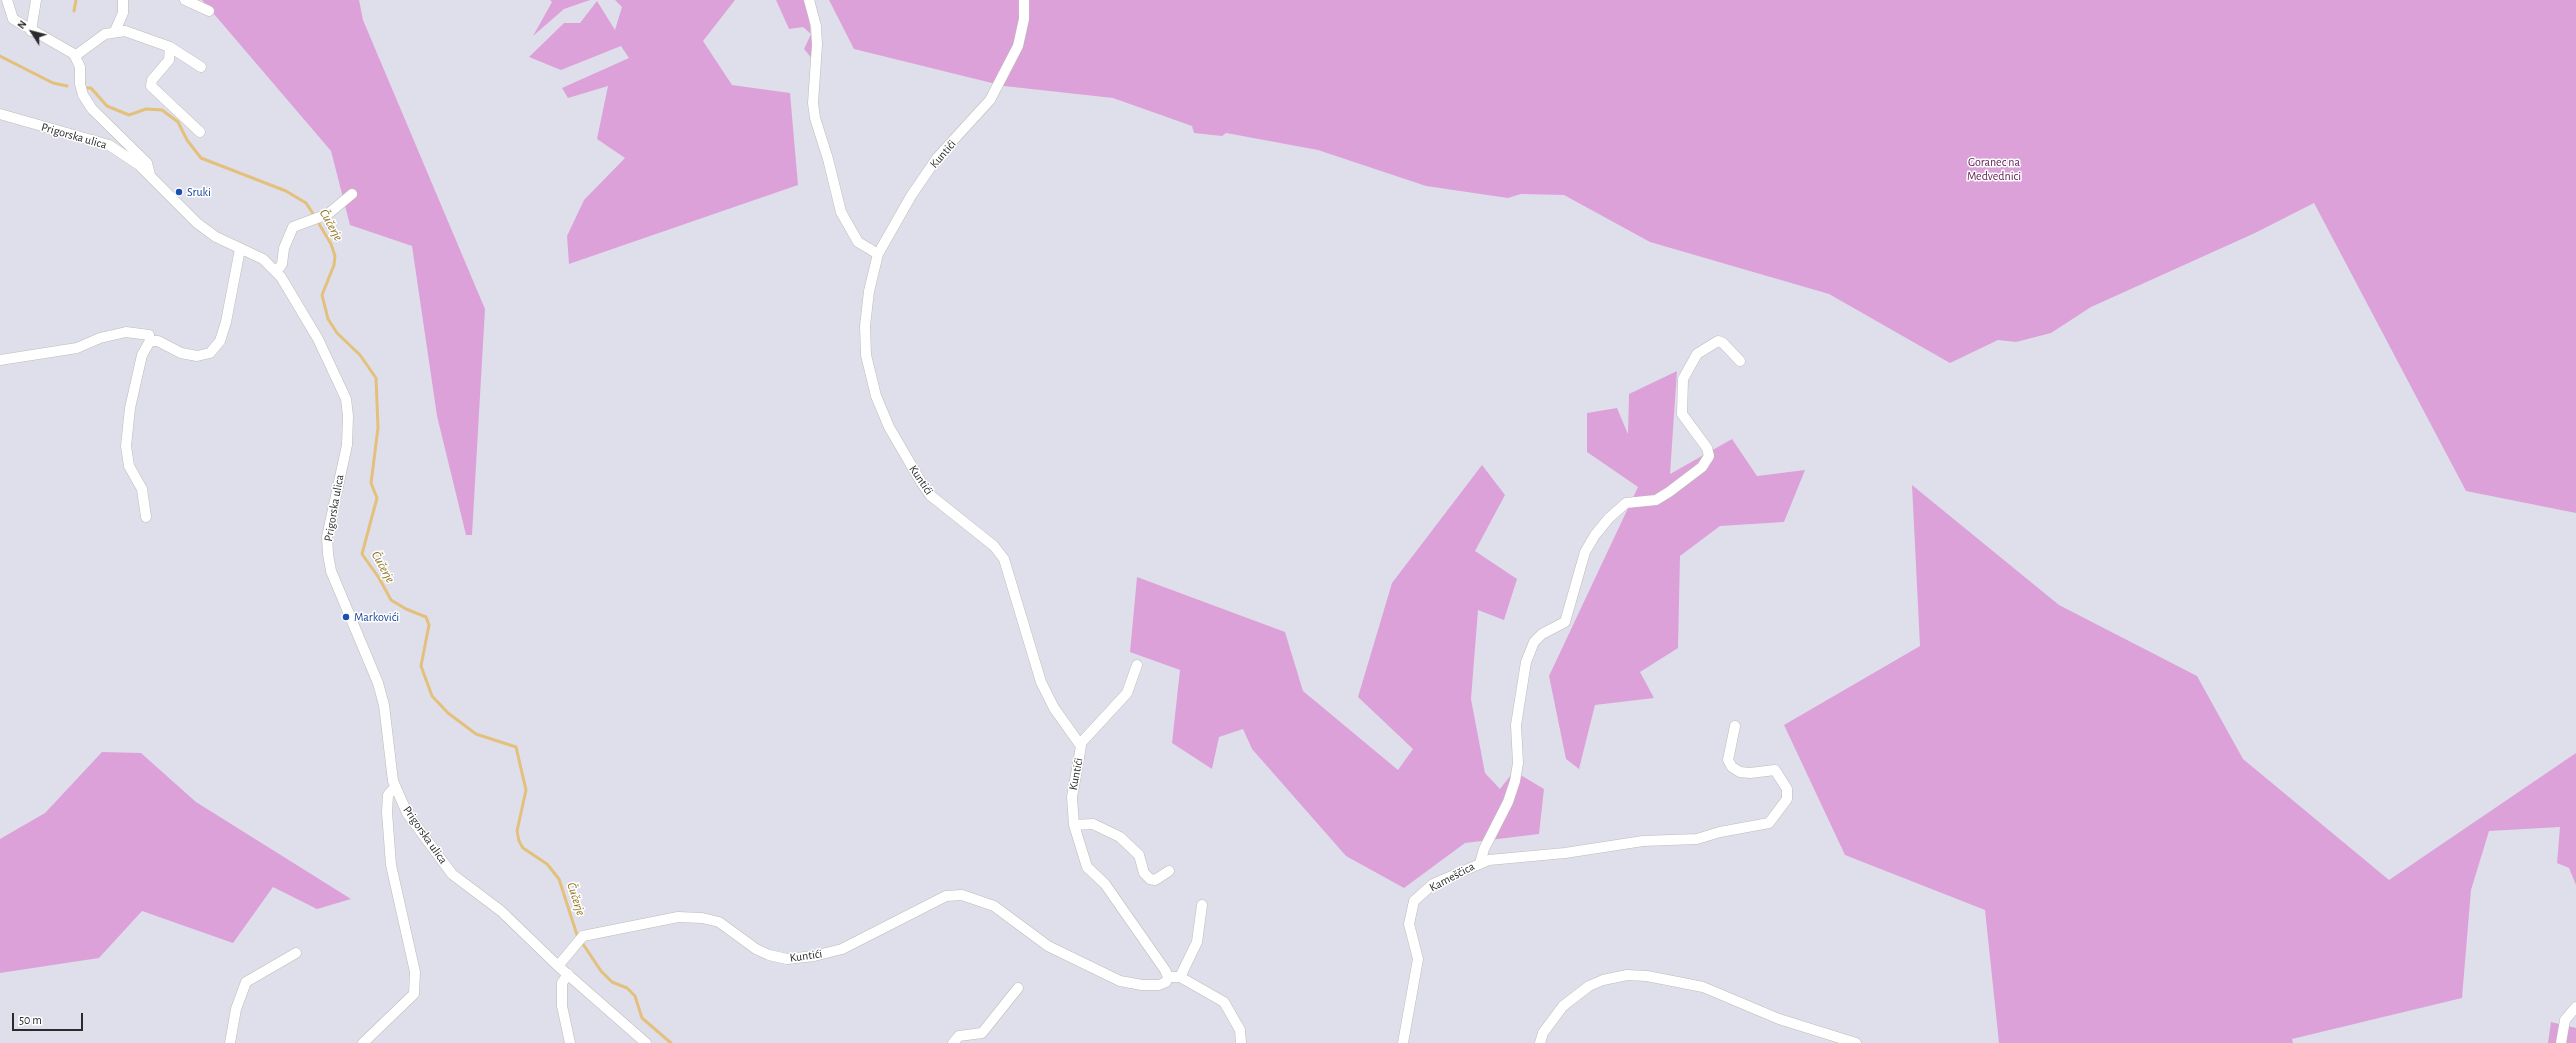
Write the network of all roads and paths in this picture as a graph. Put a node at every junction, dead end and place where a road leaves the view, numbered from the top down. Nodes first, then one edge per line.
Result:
1 (8, 0) edge
2 (36, 0) edge
3 (123, 0) edge
4 (186, 0) edge
5 (809, 0) edge
6 (1024, 0) edge
7 (210, 11) dead end
8 (31, 31) junction
9 (115, 31) junction
10 (170, 47) junction
11 (75, 56) junction
12 (201, 67) dead end
13 (0, 114) edge
14 (200, 132) dead end
15 (150, 175) junction
16 (352, 194) dead end
17 (240, 249) junction
18 (878, 254) junction
19 (276, 272) junction
20 (150, 342) junction
21 (0, 360) edge
22 (1740, 362) dead end
23 (146, 517) dead end
24 (1137, 665) dead end
25 (1735, 726) dead end
26 (1080, 744) junction
27 (395, 787) junction
28 (1074, 825) junction
29 (1480, 863) junction
30 (1169, 871) dead end
31 (1202, 905) dead end
32 (296, 953) dead end
33 (558, 966) junction
34 (568, 974) junction
35 (1168, 977) junction
36 (1180, 977) junction
37 (1018, 988) dead end
38 (2576, 1007) edge
39 (230, 1043) edge
40 (362, 1043) edge
41 (570, 1043) edge
42 (646, 1043) edge
43 (953, 1043) edge
44 (1242, 1043) edge
45 (1403, 1043) edge
46 (1540, 1043) edge
47 (1856, 1043) edge
48 (2561, 1043) edge

1 - 8 street
2 - 8 street
3 - 9 street
4 - 7 street
5 - 18 street
6 - 18 street, Kuntići
8 - 11 street
9 - 10 street
9 - 11 street
10 - 12 street
10 - 14 street
11 - 15 street
13 - 15 street, Prigorska ulica
15 - 17 street, Prigorska ulica
16 - 19 street
17 - 19 street, Prigorska ulica
17 - 20 street
18 - 26 street, Kuntići
19 - 27 street, Prigorska ulica
20 - 21 street
20 - 23 street
22 - 29 street
24 - 26 street
25 - 29 street, Kameščica
26 - 28 street, Kuntići
27 - 33 street, Prigorska ulica
27 - 40 street
28 - 30 street
28 - 35 street, Kuntići
29 - 45 street, Kameščica
31 - 36 street
32 - 39 street
33 - 34 street, Prigorska ulica
33 - 35 street, Kuntići
34 - 41 street
34 - 42 street, Prigorska ulica
35 - 36 street
36 - 44 street
37 - 43 street
38 - 48 street
46 - 47 street

